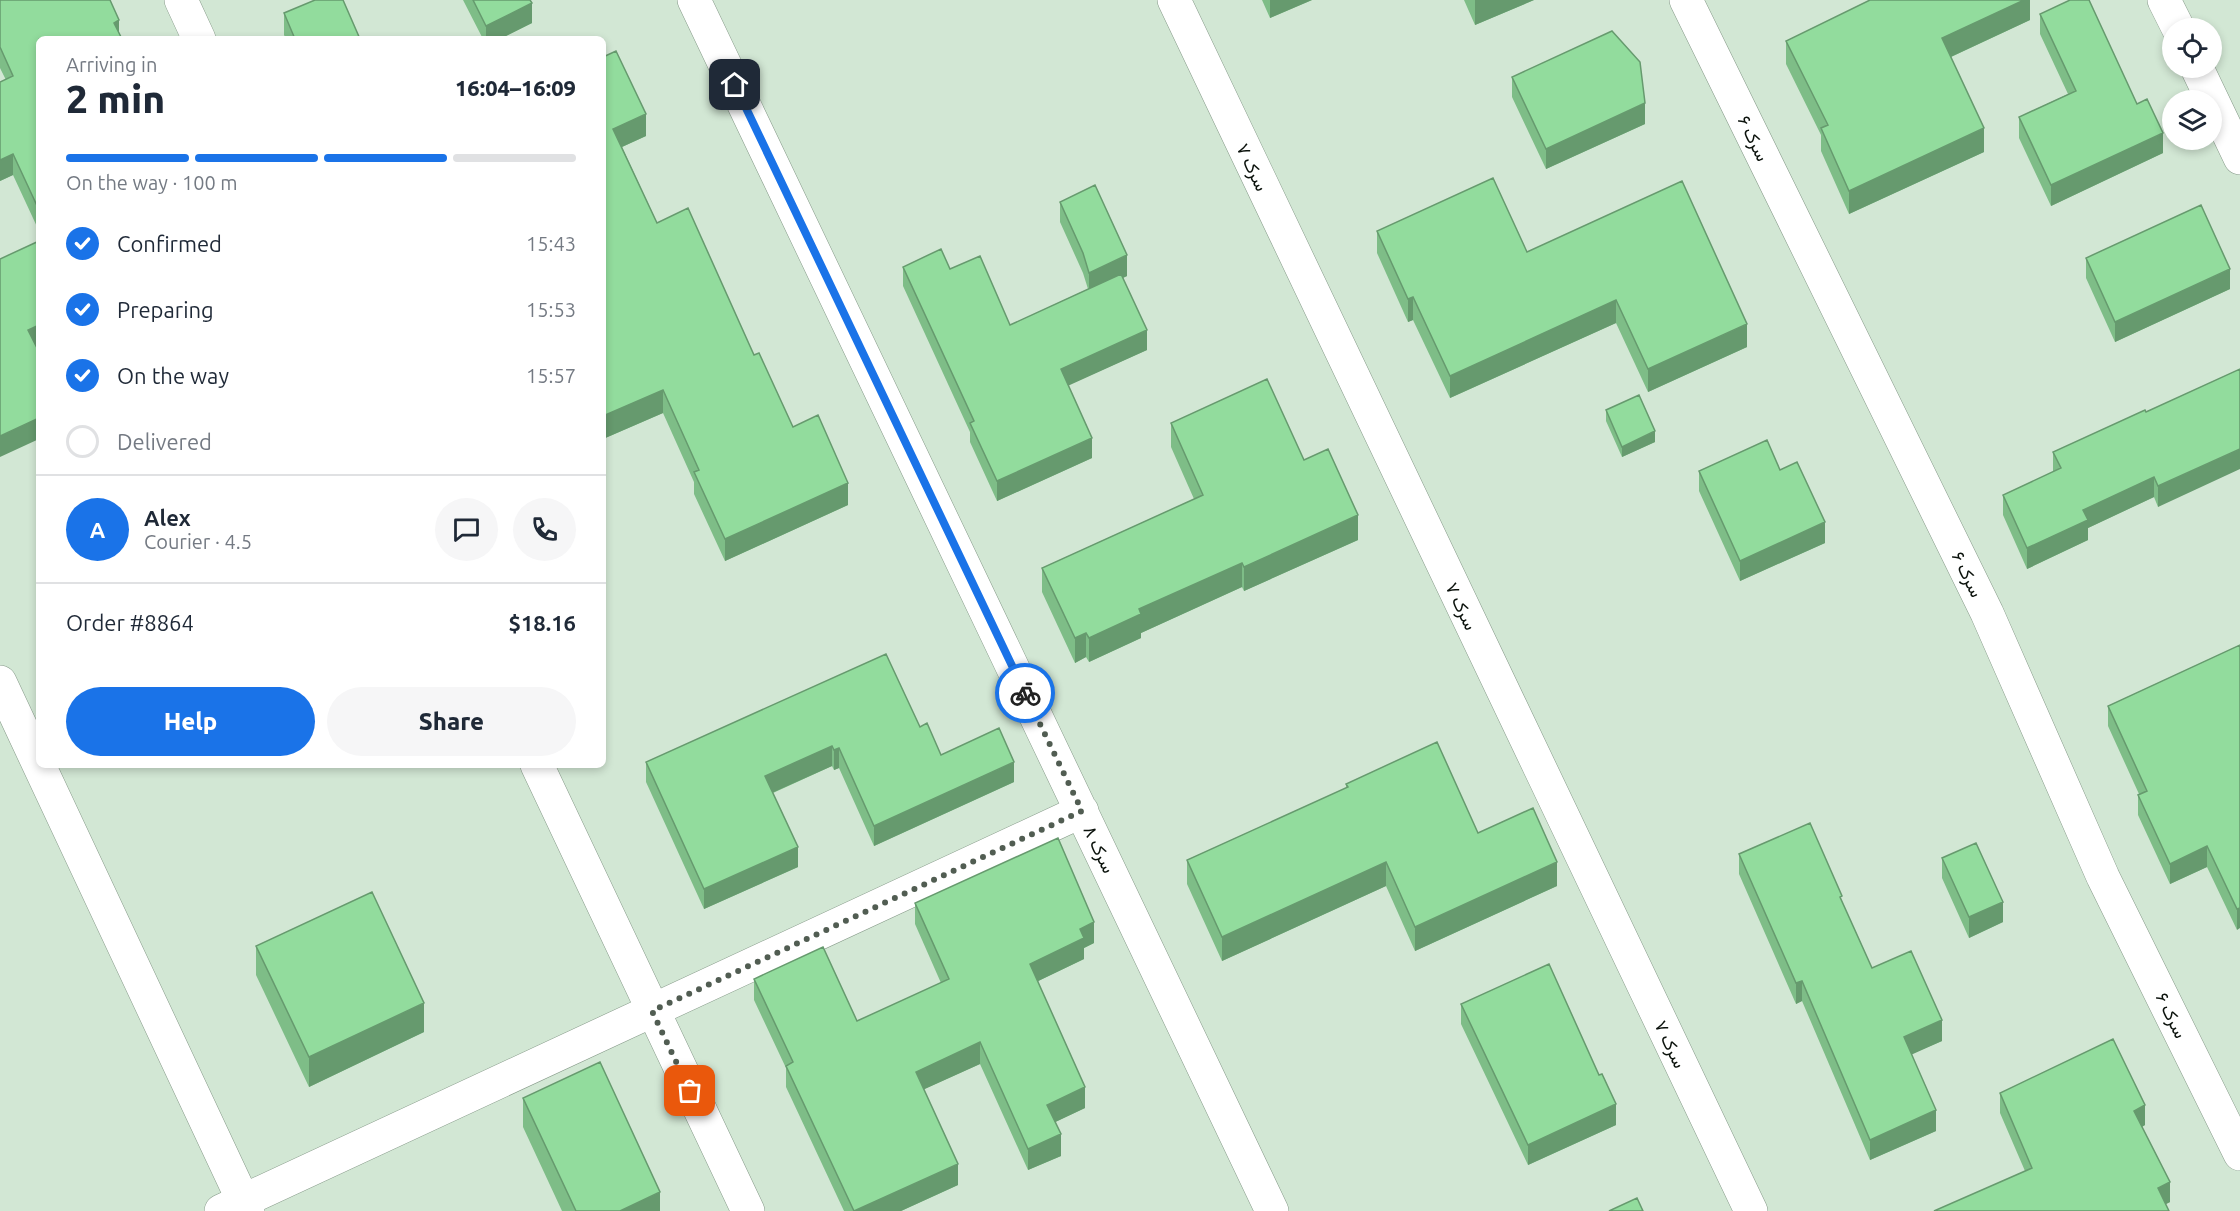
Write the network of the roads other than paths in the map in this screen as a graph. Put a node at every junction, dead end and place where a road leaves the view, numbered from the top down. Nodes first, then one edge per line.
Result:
1 (181, 0) edge
2 (694, 0) edge
3 (1174, 0) edge
4 (1686, 0) edge
5 (2164, 0) edge
6 (2173, 18) edge
7 (198, 36) edge
8 (2202, 78) edge
9 (2240, 158) edge
10 (0, 682) edge
11 (36, 762) edge
12 (39, 768) edge
13 (538, 768) edge
14 (1082, 811) junction
15 (652, 1011) junction
16 (2240, 1154) edge
17 (237, 1208) edge
18 (748, 1211) edge
19 (1272, 1211) edge
20 (1751, 1211) edge

1 - 7 street
2 - 14 street, سرک ۸
3 - 20 street, سرک ۷
4 - 16 street, سرک ۶
5 - 6 street
8 - 9 street
10 - 11 street
12 - 17 street
13 - 15 street
14 - 15 street
14 - 19 street, سرک ۸
15 - 17 street
15 - 18 street

